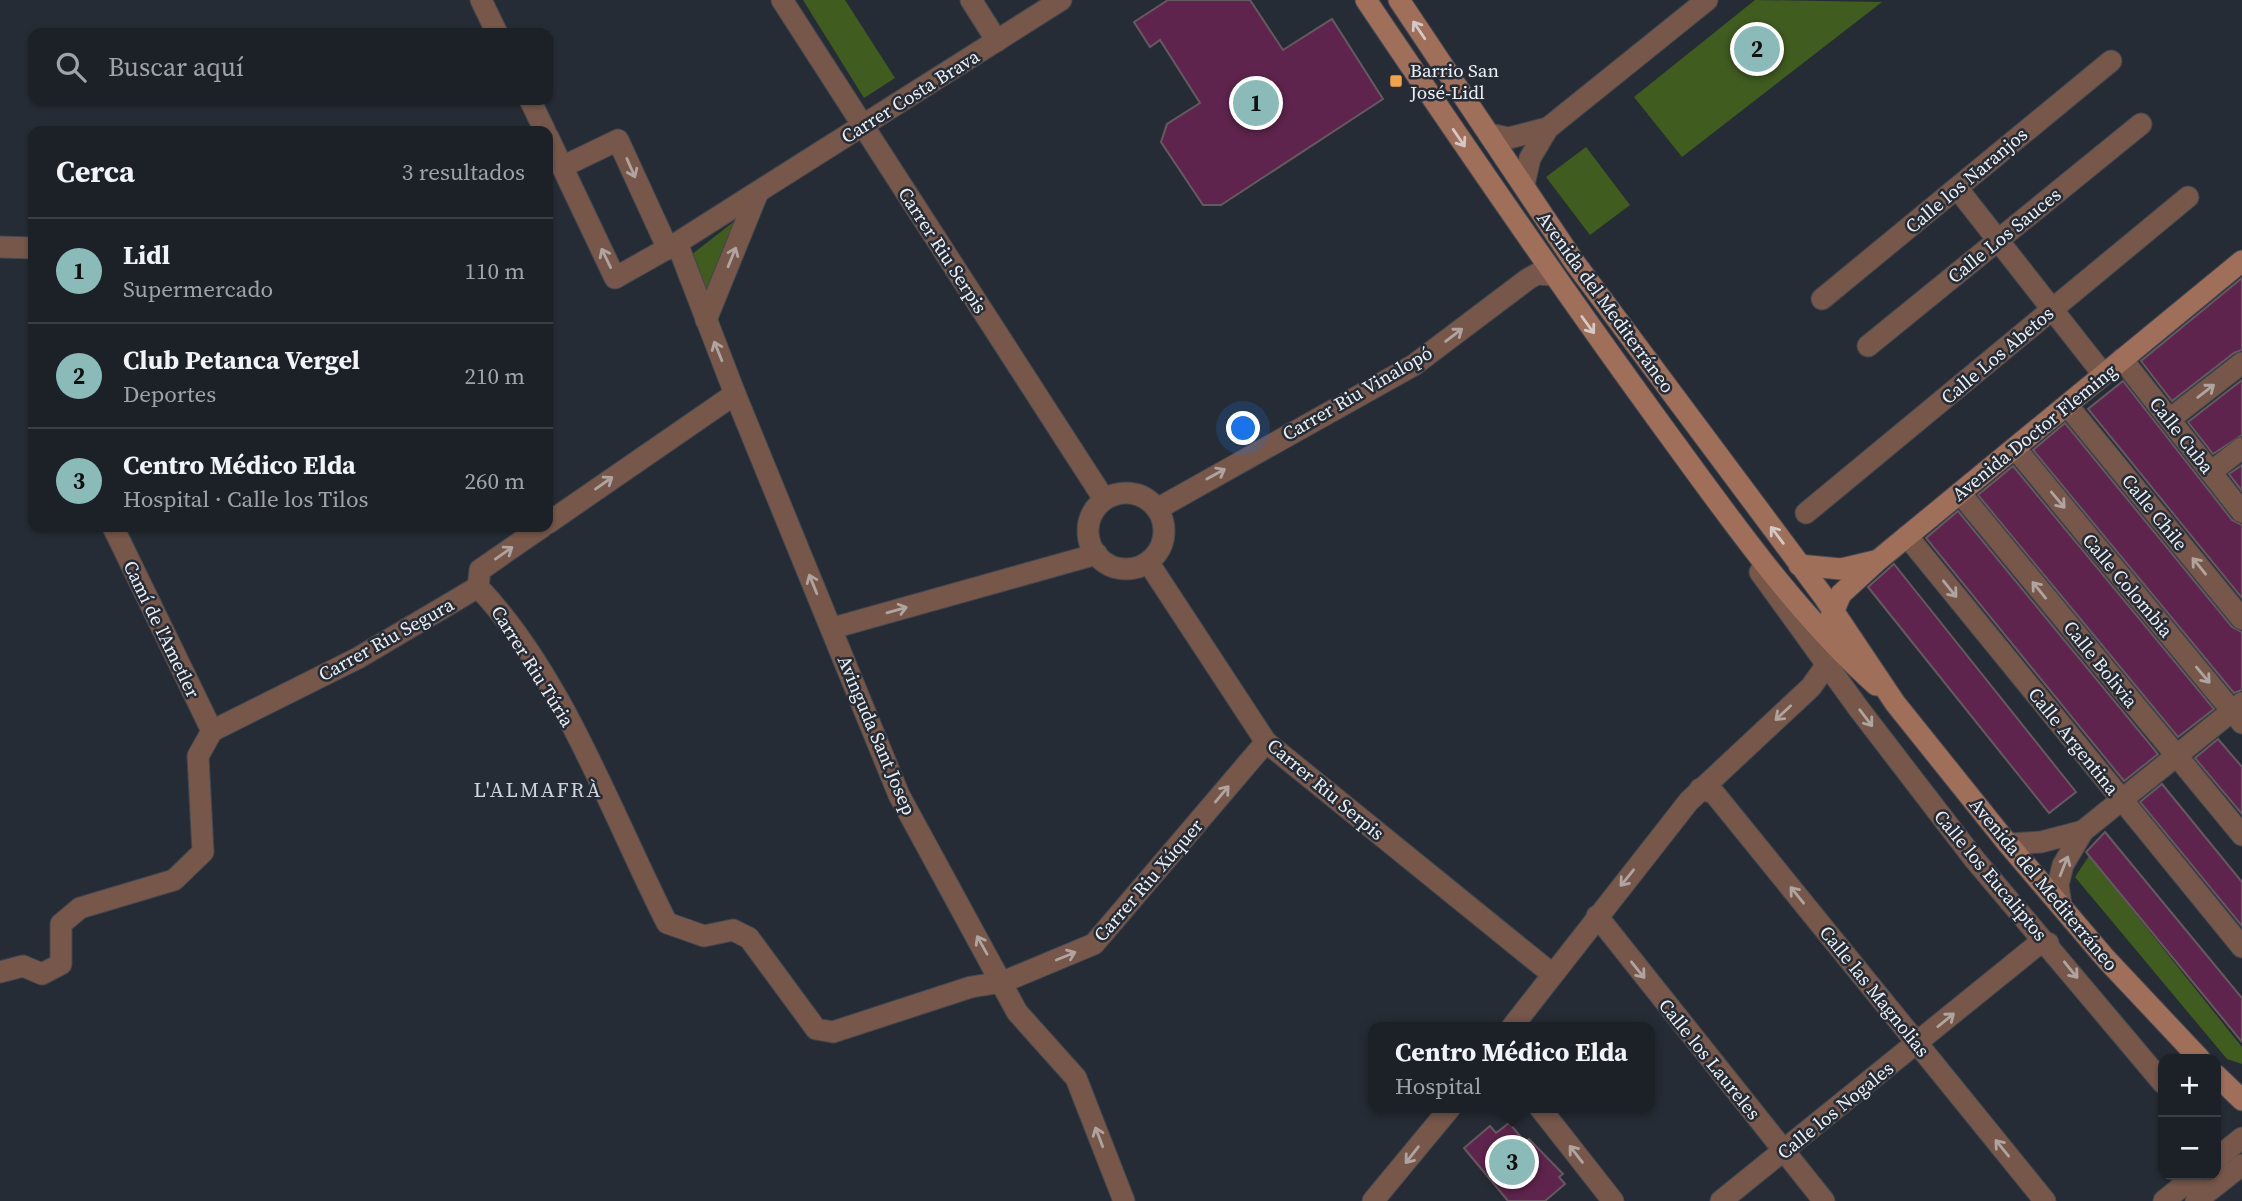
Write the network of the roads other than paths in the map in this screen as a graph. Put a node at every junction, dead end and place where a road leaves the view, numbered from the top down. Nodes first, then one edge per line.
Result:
1 (481, 0) edge
2 (782, 0) edge
3 (971, 0) edge
4 (1061, 0) edge
5 (1366, 0) edge
6 (1399, 0) edge
7 (1707, 0) edge
8 (495, 28) edge
9 (997, 41) junction
10 (2111, 61) dead end
11 (532, 105) edge
12 (2141, 124) dead end
13 (863, 125) junction
14 (543, 126) edge
15 (1548, 128) junction
16 (1489, 134) junction
17 (553, 148) edge
18 (562, 167) junction
19 (1524, 185) junction
20 (1957, 188) junction
21 (758, 192) junction
22 (2188, 197) dead end
23 (1999, 239) junction
24 (673, 246) junction
25 (0, 247) edge
26 (28, 248) edge
27 (2242, 261) edge
28 (1552, 275) junction
29 (1822, 299) dead end
30 (2053, 309) junction
31 (706, 320) junction
32 (1868, 346) dead end
33 (2122, 359) junction
34 (2242, 363) edge
35 (2104, 374) junction
36 (735, 394) junction
37 (2067, 405) junction
38 (2170, 419) junction
39 (2015, 448) junction
40 (2242, 449) edge
41 (2211, 472) junction
42 (1959, 493) junction
43 (1713, 495) junction
44 (1104, 499) junction
45 (1157, 509) junction
46 (2242, 512) edge
47 (1806, 513) dead end
48 (553, 520) edge
49 (115, 532) edge
50 (535, 532) edge
51 (1907, 536) junction
52 (1752, 547) junction
53 (1097, 555) junction
54 (1877, 561) junction
55 (1148, 562) junction
56 (1799, 565) junction
57 (478, 587) junction
58 (1833, 600) junction
59 (2242, 619) edge
60 (833, 632) junction
61 (1828, 638) junction
62 (1826, 662) junction
63 (1895, 703) junction
64 (2239, 712) edge
65 (212, 731) junction
66 (1266, 742) junction
67 (2176, 756) junction
68 (1700, 789) junction
69 (2122, 800) junction
70 (2083, 831) junction
71 (2242, 835) edge
72 (2008, 844) junction
73 (2061, 905) junction
74 (1597, 916) junction
75 (2048, 943) junction
76 (2242, 947) edge
77 (0, 972) edge
78 (1552, 974) junction
79 (1003, 982) junction
80 (1516, 1022) edge
81 (1918, 1043) junction
82 (2195, 1054) edge
83 (2158, 1077) edge
84 (1446, 1113) edge
85 (1544, 1113) edge
86 (2242, 1138) edge
87 (1784, 1151) junction
88 (2221, 1155) edge
89 (2242, 1165) edge
90 (2203, 1192) edge
91 (1387, 1196) edge
92 (1124, 1201) edge
93 (1613, 1201) edge
94 (1721, 1201) edge
95 (1824, 1201) edge
96 (2045, 1201) edge
97 (2164, 1201) edge

1 - 8 street
2 - 13 street, Carrer Riu Serpis
3 - 9 street
4 - 9 street, Carrer Costa Brava
5 -> 28 street, Avenida del Mediterráneo
16 -> 6 street, Avenida del Mediterráneo
7 - 15 street
9 - 13 street, Carrer Costa Brava
10 - 20 street, Calle los Naranjos
11 - 14 street
12 - 23 street, Calle Los Sauces
13 - 21 street, Carrer Costa Brava
13 - 44 street, Carrer Riu Serpis
15 - 16 street
15 - 19 street
16 - 19 street, Avenida del Mediterráneo
17 - 18 street
18 -> 24 street, Avinguda Sant Josep
24 -> 18 street, Carrer Costa Brava
56 -> 19 street, Avenida del Mediterráneo
20 - 23 street
20 - 29 street, Calle los Naranjos
21 - 24 street, Carrer Costa Brava
31 -> 21 street
22 - 30 street, Calle Los Abetos
23 - 30 street
23 - 32 street, Calle Los Sauces
24 - 31 street, Avinguda Sant Josep
25 - 26 street
27 - 33 street, Avenida Doctor Fleming
28 -> 43 street, Avenida del Mediterráneo
45 -> 28 street, Carrer Riu Vinalopó
30 - 35 street
30 - 47 street, Calle Los Abetos
36 -> 31 street, Avinguda Sant Josep
33 - 35 street, Avenida Doctor Fleming
33 - 38 street, Calle Cuba
38 -> 34 street
35 - 37 street, Avenida Doctor Fleming
48 -> 36 street
60 -> 36 street, Avinguda Sant Josep
37 - 39 street, Avenida Doctor Fleming
59 -> 37 street, Calle Chile
38 - 41 street, Calle Cuba
39 - 42 street, Avenida Doctor Fleming
39 -> 64 street, Calle Colombia
40 - 41 street
41 - 46 street, Calle Cuba
42 - 51 street, Avenida Doctor Fleming
67 -> 42 street, Calle Bolivia
43 - 52 street, Avenida del Mediterráneo
43 - 62 street, Avenida del Mediterráneo
44 - 45 street
44 - 53 street
45 - 55 street
49 - 65 street, Camí de l'Ametler
57 -> 50 street, Carrer Riu Segura
51 - 54 street, Avenida Doctor Fleming
51 -> 69 street, Calle Argentina
52 - 58 street, Avenida del Mediterráneo
52 - 61 street, Avenida del Mediterráneo
53 - 55 street
60 -> 53 street
54 - 56 street
54 - 58 street, Avenida Doctor Fleming
55 - 66 street, Carrer Riu Serpis
56 - 58 street, Avenida del Mediterráneo
57 - 65 street, Carrer Riu Segura
57 - 79 street, Carrer Riu Túria
58 - 61 street
58 - 63 street, Avenida del Mediterráneo
79 -> 60 street, Avinguda Sant Josep
61 - 62 street
61 - 63 street, Avenida del Mediterráneo
62 -> 68 street
62 -> 75 street, Calle los Eucaliptos
63 - 72 street, Avenida del Mediterráneo
64 - 67 street
65 - 77 street
66 - 78 street, Carrer Riu Serpis
79 -> 66 street, Carrer Riu Xúquer
67 - 69 street
67 - 71 street, Calle Bolivia
68 -> 74 street
81 -> 68 street, Calle las Magnolias
69 - 70 street
69 - 76 street, Calle Argentina
70 - 72 street
73 -> 70 street
72 - 73 street, Avenida del Mediterráneo
73 - 82 street, Avenida del Mediterráneo
74 - 78 street
74 -> 87 street, Calle los Laureles
81 -> 75 street, Calle los Nogales
75 -> 83 street, Calle los Eucaliptos
78 - 80 street
92 -> 79 street, Avinguda Sant Josep
81 - 87 street, Calle los Nogales
96 -> 81 street, Calle las Magnolias
84 -> 91 street
93 -> 85 street
86 - 88 street
87 - 94 street, Calle los Nogales
87 - 95 street, Calle los Laureles
89 - 90 street
90 - 97 street

